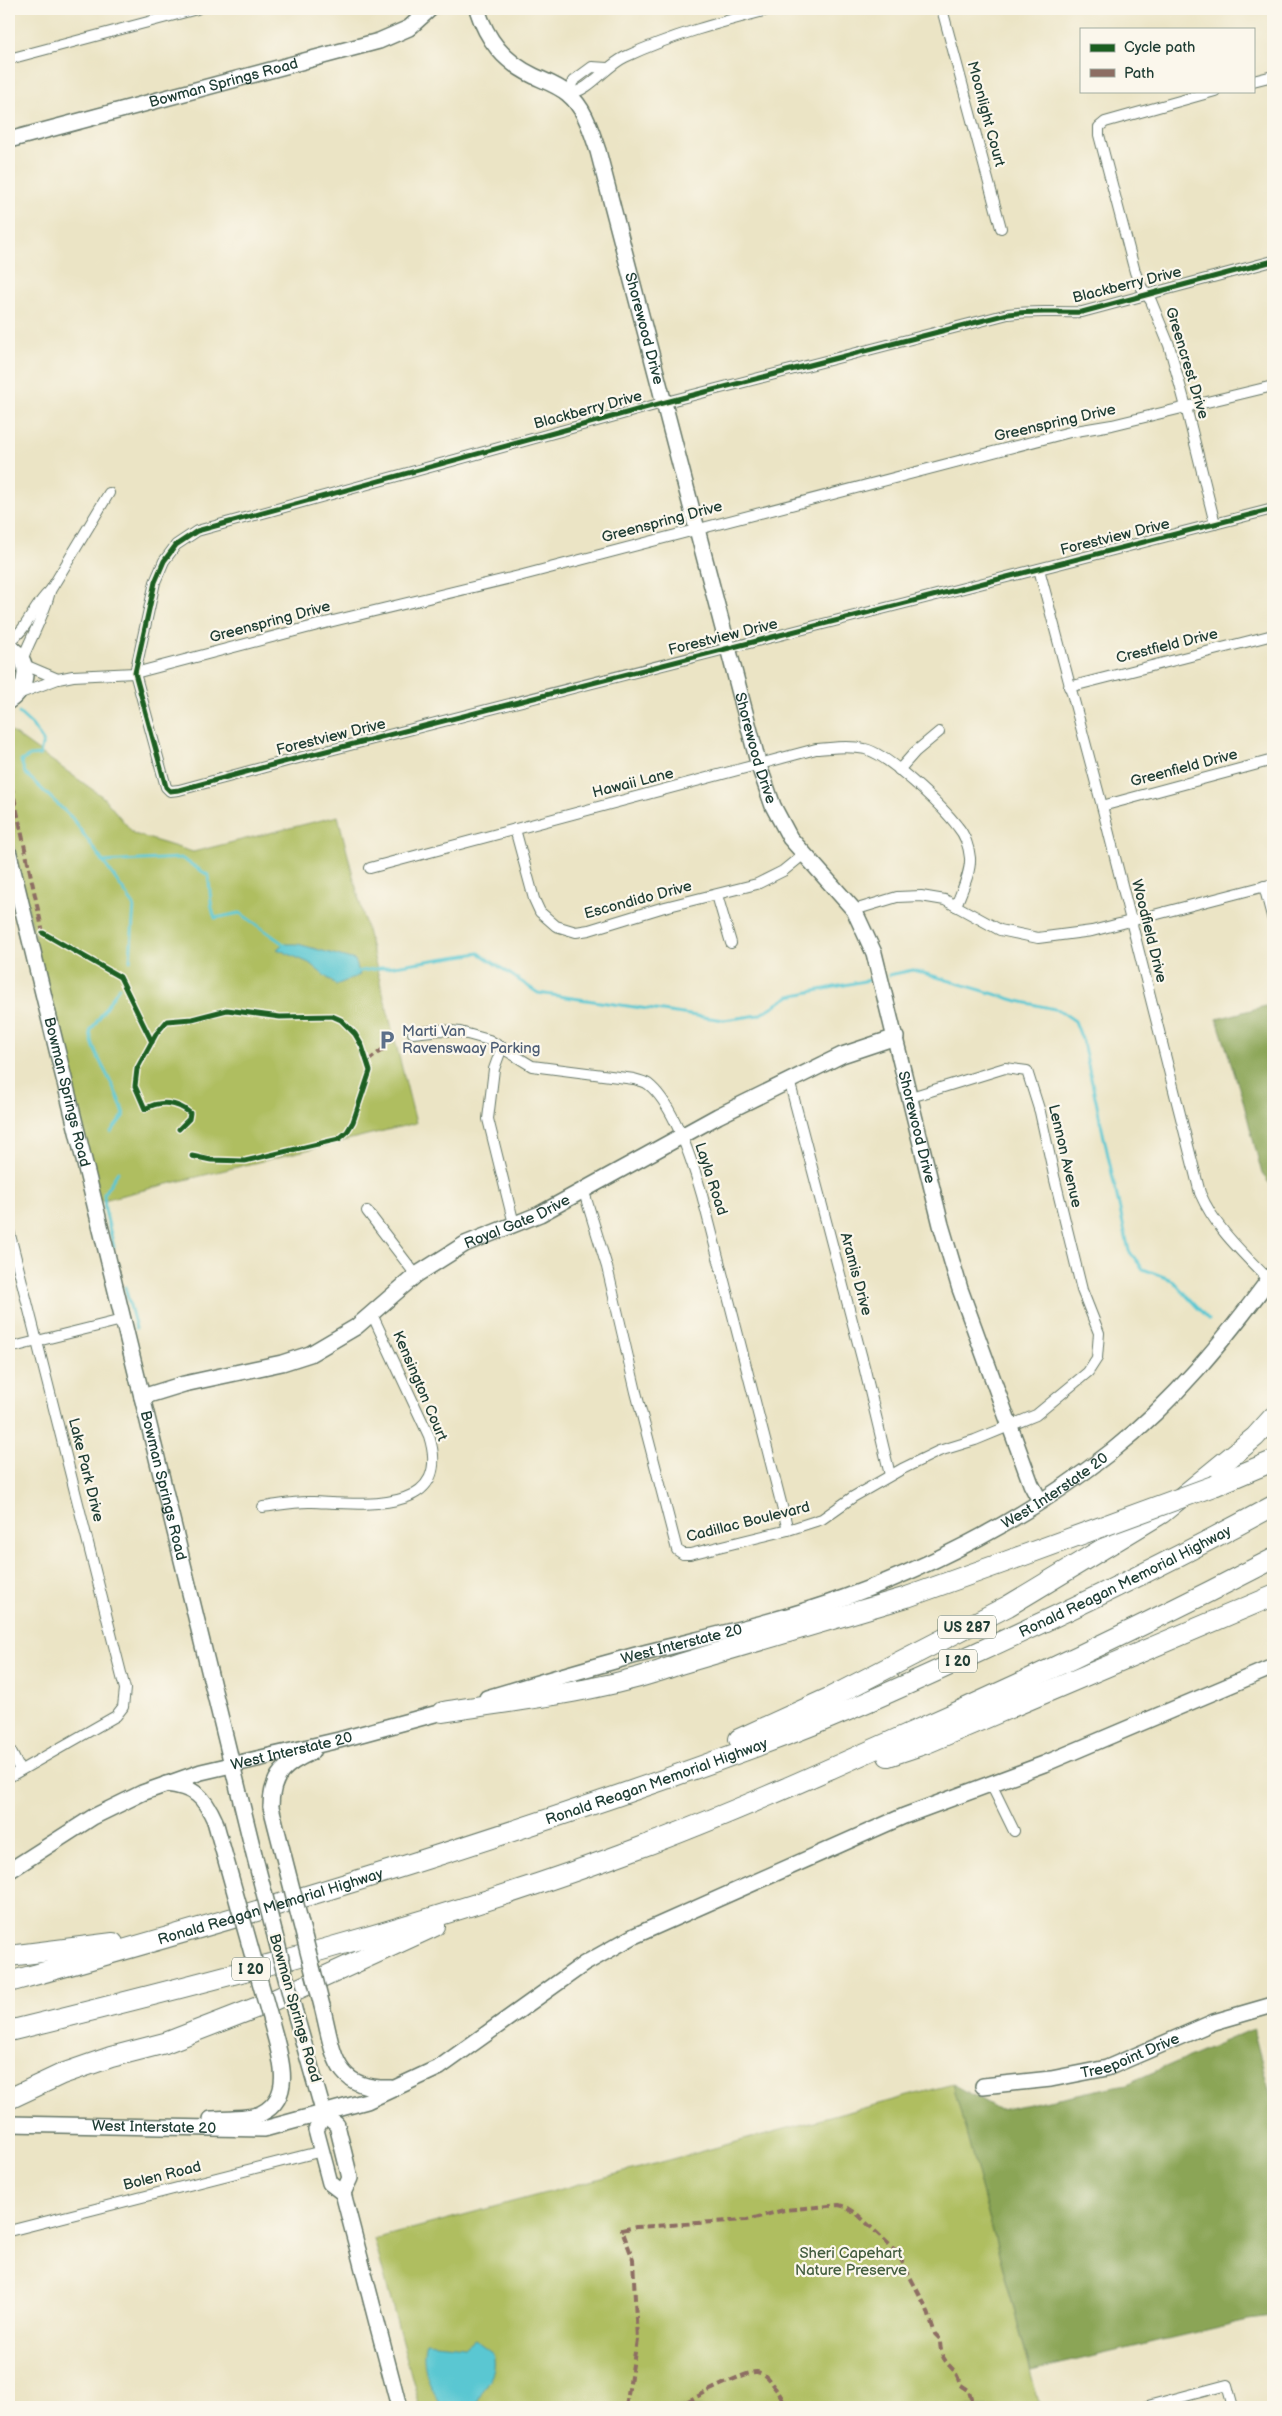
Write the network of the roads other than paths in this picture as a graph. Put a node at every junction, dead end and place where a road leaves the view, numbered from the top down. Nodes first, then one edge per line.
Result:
1 (197, 9) edge
2 (430, 9) edge
3 (477, 9) edge
4 (771, 9) edge
5 (942, 9) edge
6 (9, 59) edge
7 (1273, 76) edge
8 (1254, 81) edge
9 (1211, 92) edge
10 (568, 94) junction
11 (9, 140) edge
12 (1001, 228) dead end
13 (1273, 261) edge
14 (1148, 294) junction
15 (1273, 386) edge
16 (666, 402) junction
17 (1186, 407) junction
18 (109, 493) dead end
19 (1273, 509) edge
20 (1215, 524) junction
21 (698, 528) junction
22 (1039, 569) junction
23 (50, 591) junction
24 (1273, 635) edge
25 (9, 642) edge
26 (9, 647) edge
27 (729, 648) junction
28 (23, 663) junction
29 (135, 673) junction
30 (58, 679) junction
31 (1069, 687) junction
32 (13, 697) edge
33 (940, 732) dead end
34 (1273, 760) edge
35 (759, 766) junction
36 (899, 770) junction
37 (179, 790) joint
38 (1102, 806) junction
39 (515, 828) junction
40 (9, 854) edge
41 (804, 854) junction
42 (370, 868) dead end
43 (1269, 885) edge
44 (717, 895) junction
45 (956, 906) junction
46 (854, 910) junction
47 (1131, 920) junction
48 (1273, 920) edge
49 (732, 944) dead end
50 (413, 1033) dead end
51 (896, 1036) junction
52 (502, 1047) junction
53 (789, 1080) junction
54 (910, 1097) junction
55 (682, 1138) junction
56 (584, 1192) junction
57 (367, 1211) dead end
58 (514, 1224) junction
59 (9, 1231) edge
60 (416, 1275) junction
61 (1271, 1277) edge
62 (371, 1312) junction
63 (122, 1320) junction
64 (37, 1341) junction
65 (9, 1348) edge
66 (1093, 1365) joint
67 (142, 1397) junction
68 (1273, 1417) edge
69 (1010, 1427) junction
70 (1273, 1461) edge
71 (890, 1475) junction
72 (1040, 1501) junction
73 (1273, 1506) edge
74 (263, 1507) dead end
75 (788, 1530) junction
76 (1273, 1559) edge
77 (1273, 1596) edge
78 (1273, 1667) edge
79 (443, 1712) junction
80 (339, 1740) junction
81 (9, 1748) edge
82 (230, 1765) junction
83 (20, 1770) junction
84 (9, 1777) edge
85 (165, 1784) junction
86 (991, 1784) junction
87 (631, 1789) junction
88 (756, 1802) junction
89 (1014, 1831) dead end
90 (9, 1871) edge
91 (491, 1899) junction
92 (170, 1937) junction
93 (9, 1956) edge
94 (9, 1982) edge
95 (1273, 2005) edge
96 (9, 2032) edge
97 (983, 2086) dead end
98 (396, 2088) junction
99 (9, 2099) edge
100 (324, 2114) junction
101 (9, 2124) edge
102 (156, 2126) junction
103 (322, 2151) junction
104 (343, 2194) junction
105 (9, 2231) edge
106 (399, 2407) edge
107 (1144, 2407) edge
108 (1233, 2407) edge

1 - 6 street
2 - 11 street, Bowman Springs Road
3 - 10 street, Shorewood Drive
4 - 10 street
5 - 12 street, Moonlight Court
7 - 8 street
9 - 14 street, Greencrest Drive
10 - 16 street, Shorewood Drive
13 - 14 street, Blackberry Drive
14 - 16 street, Blackberry Drive
14 - 17 street, Greencrest Drive
15 - 17 street, Greenspring Drive
16 - 21 street, Shorewood Drive
16 - 29 street, Blackberry Drive
17 - 20 street, Greencrest Drive
17 - 21 street, Greenspring Drive
18 - 23 street
19 - 20 street, Forestview Drive
20 - 22 street, Forestview Drive
21 - 27 street, Shorewood Drive
21 - 29 street, Greenspring Drive
22 - 27 street, Forestview Drive
22 - 31 street, Woodfield Drive
23 - 25 street
23 - 28 street
24 - 31 street, Crestfield Drive
26 - 28 street
27 - 35 street, Shorewood Drive
27 - 37 street, Forestview Drive
28 - 30 street, Greenspring Drive
28 - 32 street
29 - 30 street, Greenspring Drive
29 - 37 street, Blackberry Drive
30 - 32 street, Greenspring Drive
31 - 38 street, Woodfield Drive
33 - 36 street
34 - 38 street, Greenfield Drive
35 - 36 street, Hawaii Lane
35 - 39 street, Hawaii Lane
35 - 41 street, Shorewood Drive
36 - 45 street, Hawaii Lane
38 - 47 street, Woodfield Drive
39 - 42 street, Hawaii Lane
39 - 44 street, Escondido Drive
40 - 63 street, Bowman Springs Road
41 - 44 street, Escondido Drive
41 - 46 street, Shorewood Drive
43 - 47 street
43 - 48 street
44 - 49 street
45 - 46 street
45 - 47 street
46 - 51 street, Shorewood Drive
47 - 61 street, Woodfield Drive
50 - 52 street, Layla Road
51 - 53 street, Royal Gate Drive
51 - 54 street, Shorewood Drive
52 - 55 street, Layla Road
52 - 58 street
53 - 55 street, Royal Gate Drive
53 - 71 street, Aramis Drive
54 - 66 street, Lennon Avenue
54 - 69 street, Shorewood Drive
55 - 56 street, Royal Gate Drive
55 - 75 street, Layla Road
56 - 58 street, Royal Gate Drive
56 - 75 street, Cadillac Boulevard
57 - 60 street
58 - 60 street, Royal Gate Drive
59 - 64 street, Lake Park Drive
60 - 62 street, Royal Gate Drive
61 - 72 street, West Interstate 20
62 - 67 street, Royal Gate Drive
62 - 74 street, Kensington Court
63 - 64 street
63 - 67 street, Bowman Springs Road
64 - 65 street
64 - 83 street, Lake Park Drive
66 - 69 street, Cadillac Boulevard
67 - 82 street, Bowman Springs Road
68 - 87 highway, US 287
69 - 71 street, Cadillac Boulevard
69 - 72 street, Shorewood Drive
70 - 79 highway, bridge
71 - 75 street, Cadillac Boulevard
72 - 79 street, West Interstate 20
73 - 87 highway, Ronald Reagan Memorial Highway / I 20
76 - 88 highway, I 20
77 - 88 highway
78 - 86 street, West Interstate 20
79 - 80 street, West Interstate 20
80 - 82 street, West Interstate 20
80 - 98 street, bridge
81 - 83 street
82 - 85 street, West Interstate 20
82 - 100 street, Bowman Springs Road, bridge
83 - 84 street
85 - 90 street, West Interstate 20
85 - 102 street, bridge
86 - 89 street
86 - 98 street, West Interstate 20
87 - 92 highway, Ronald Reagan Memorial Highway / I 20
88 - 91 highway, I 20
91 - 96 highway, I 20
91 - 99 highway
92 - 93 highway
92 - 94 highway, Ronald Reagan Memorial Highway / I 20
95 - 97 street, Treepoint Drive
98 - 100 street, West Interstate 20
100 - 102 street, West Interstate 20
100 - 103 street
100 - 104 street
101 - 102 street, West Interstate 20
103 - 104 street
103 - 105 street, Bolen Road
104 - 106 street
107 - 108 street

